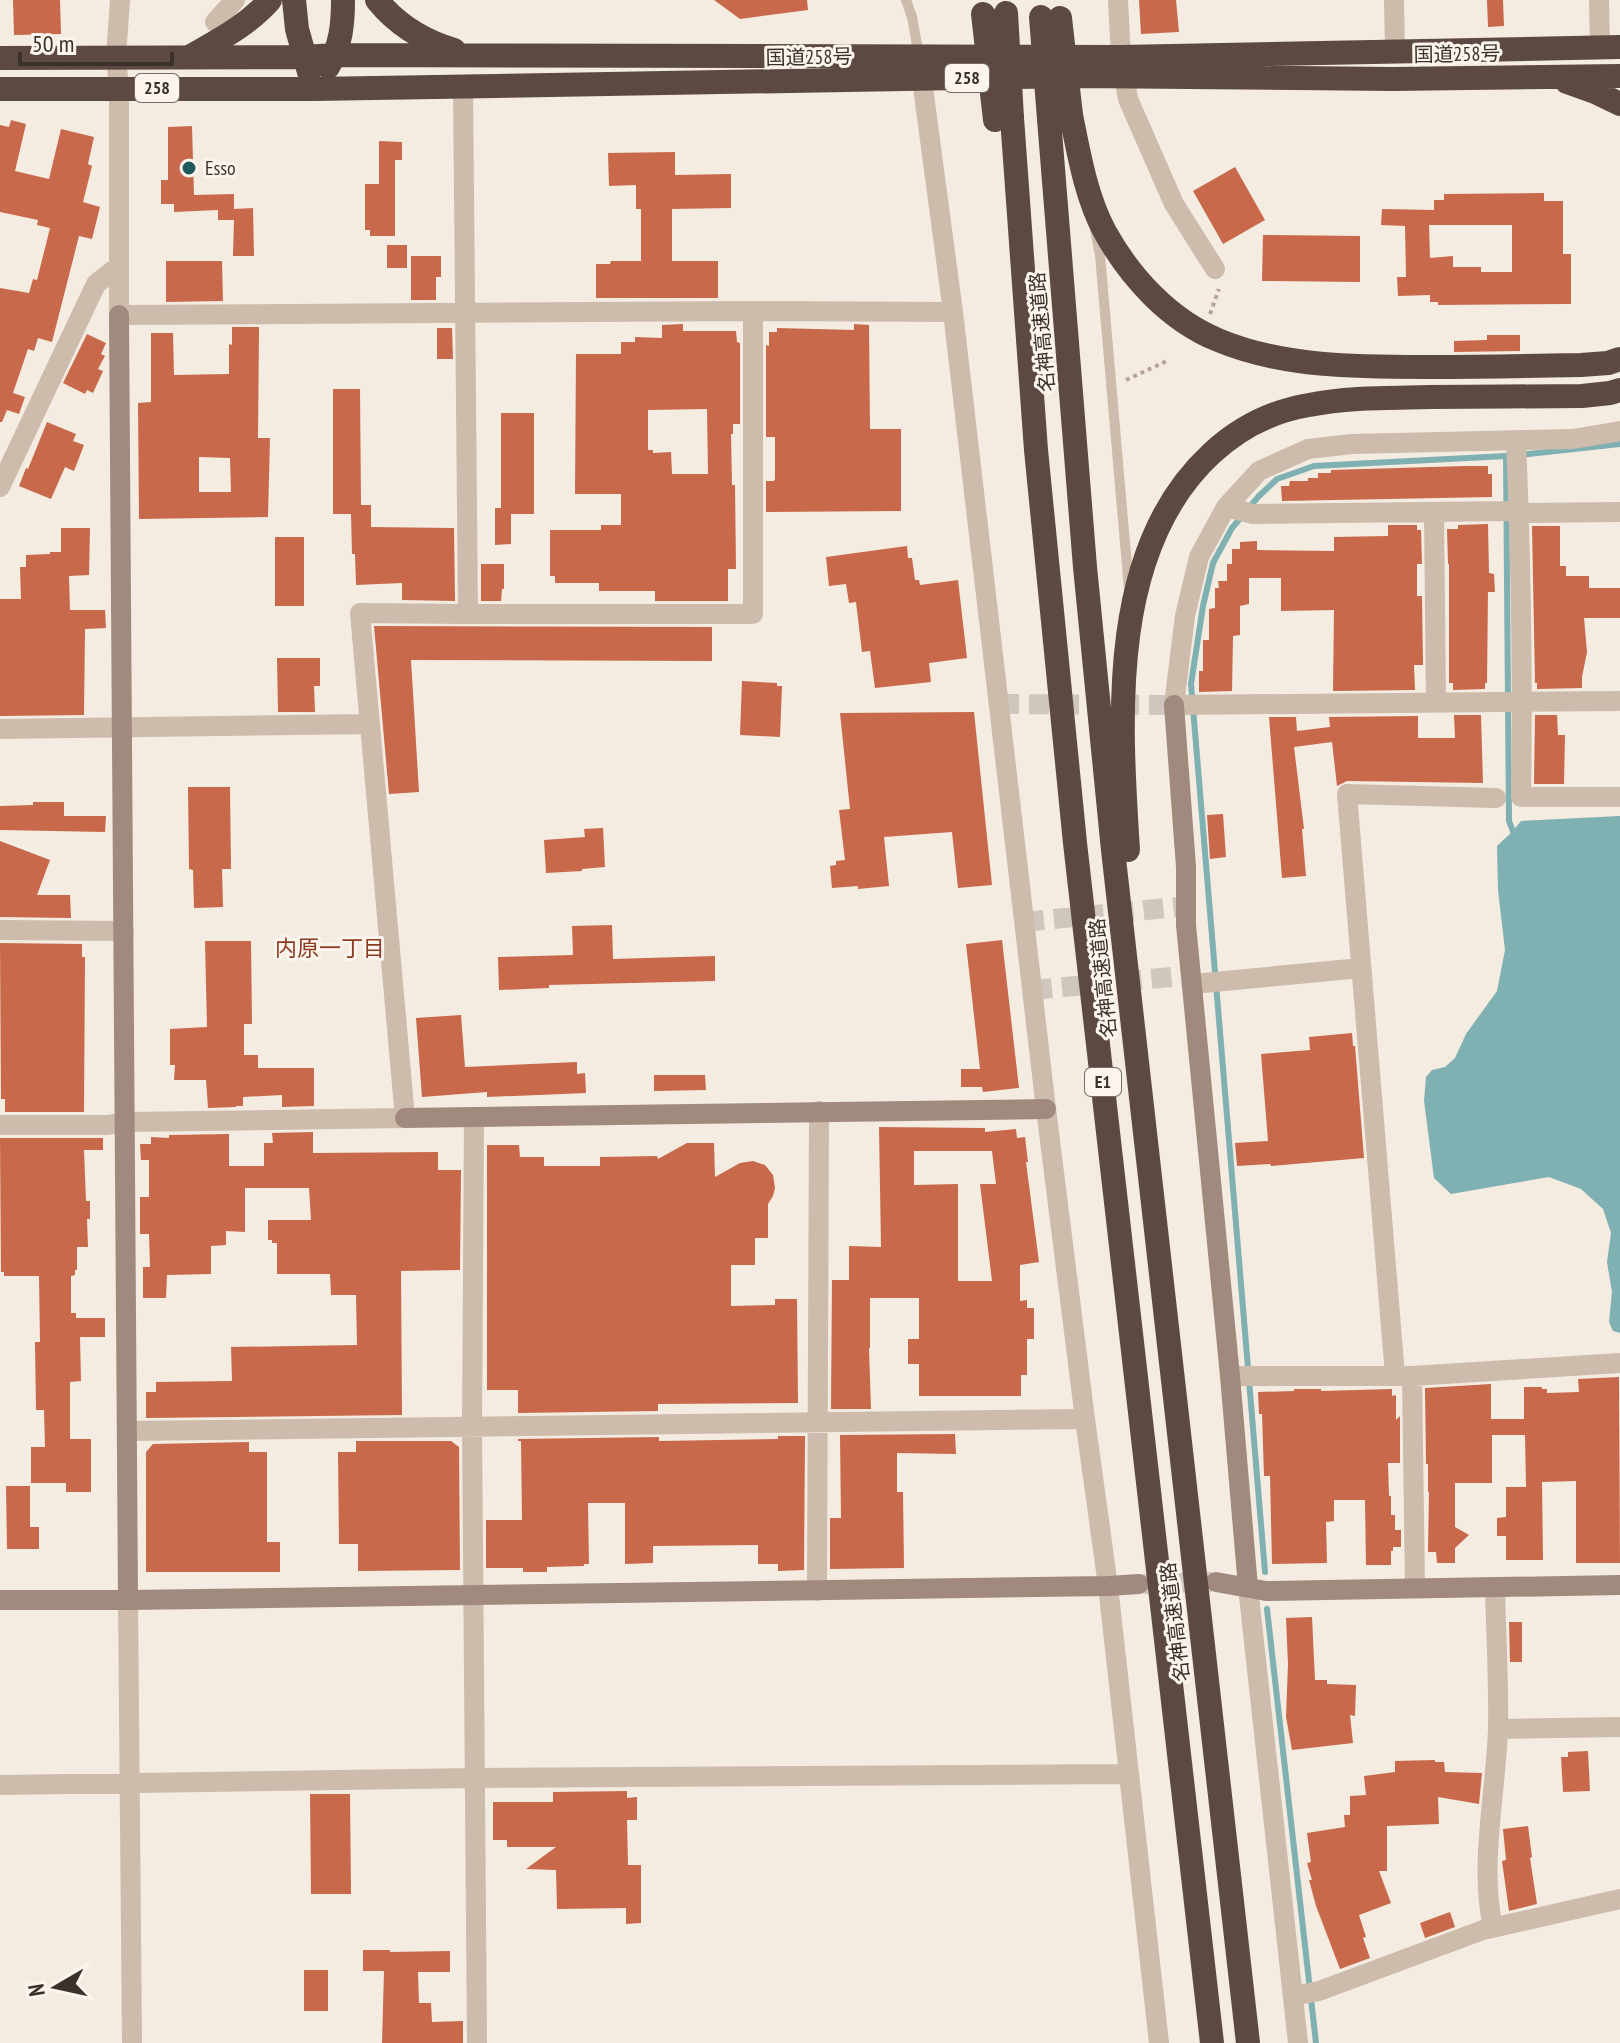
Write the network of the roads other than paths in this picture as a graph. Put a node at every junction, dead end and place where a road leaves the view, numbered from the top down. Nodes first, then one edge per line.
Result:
1 (120, 0) edge
2 (235, 0) edge
3 (270, 0) edge
4 (294, 0) edge
5 (343, 0) edge
6 (377, 0) edge
7 (906, 0) edge
8 (1118, 0) edge
9 (1394, 0) edge
10 (1599, 0) edge
11 (994, 7) edge
12 (1050, 9) edge
13 (215, 22) dead end
14 (1610, 47) edge
15 (1395, 52) junction
16 (335, 55) junction
17 (471, 56) junction
18 (116, 57) junction
19 (189, 57) junction
20 (304, 57) junction
21 (0, 58) edge
22 (1122, 66) junction
23 (920, 68) junction
24 (1535, 76) junction
25 (1620, 76) edge
26 (463, 87) junction
27 (119, 88) junction
28 (0, 89) edge
29 (314, 89) junction
30 (1620, 104) edge
31 (1060, 117) junction
32 (1089, 193) junction
33 (119, 266) junction
34 (1215, 269) road end
35 (753, 311) junction
36 (953, 312) junction
37 (466, 313) junction
38 (119, 315) junction
39 (1620, 359) edge
40 (1620, 390) edge
41 (1620, 431) edge
42 (1517, 450) junction
43 (0, 487) edge
44 (1239, 510) junction
45 (1510, 512) junction
46 (1620, 512) edge
47 (1434, 513) junction
48 (468, 614) junction
49 (1129, 635) junction
50 (1620, 701) edge
51 (1436, 703) junction
52 (1513, 703) junction
53 (1186, 705) junction
54 (370, 724) junction
55 (122, 727) junction
56 (0, 729) edge
57 (1620, 797) edge
58 (1496, 798) dead end
59 (0, 930) edge
60 (124, 931) junction
61 (1361, 968) junction
62 (1208, 982) junction
63 (1046, 1109) junction
64 (819, 1111) junction
65 (474, 1117) junction
66 (405, 1118) junction
67 (125, 1122) junction
68 (0, 1125) edge
69 (1620, 1363) edge
70 (1242, 1376) junction
71 (1404, 1376) junction
72 (1085, 1419) junction
73 (818, 1422) junction
74 (472, 1426) junction
75 (128, 1431) junction
76 (1180, 1450) junction
77 (1216, 1582) tunnel mouth
78 (1139, 1584) tunnel mouth
79 (1620, 1585) edge
80 (1108, 1586) junction
81 (1248, 1587) junction
82 (1415, 1587) junction
83 (1495, 1587) junction
84 (817, 1591) junction
85 (474, 1595) junction
86 (0, 1600) edge
87 (128, 1600) junction
88 (1620, 1727) edge
89 (1498, 1729) junction
90 (1128, 1774) junction
91 (475, 1778) junction
92 (129, 1784) junction
93 (0, 1785) edge
94 (1620, 1899) edge
95 (1493, 1927) junction
96 (1305, 1994) junction
97 (132, 2043) edge
98 (477, 2043) edge
99 (1159, 2043) edge
100 (1212, 2043) edge
101 (1248, 2043) edge
102 (1298, 2043) edge

1 - 18 street
2 - 13 street
3 - 19 highway
4 - 20 highway
5 - 16 highway
6 - 17 highway
7 - 23 lane
8 - 22 street
9 - 15 street
10 - 14 street
11 - 100 highway, 名神高速道路 / E1, bridge
12 - 31 highway, bridge
14 - 15 highway, 国道258号 / 258
15 - 22 highway, 国道258号 / 258
16 - 17 highway, 国道258号 / 258
16 - 20 highway, 国道258号 / 258
16 - 29 highway
17 - 23 highway, 国道258号 / 258
18 - 19 highway, 国道258号 / 258
18 - 21 highway, 国道258号 / 258
18 - 27 street
19 - 20 highway, 国道258号 / 258
20 - 29 highway
22 - 23 highway, 国道258号 / 258
22 - 24 highway, 国道258号 / 258
22 - 34 street
23 - 26 highway, 国道258号 / 258
23 - 36 street
24 - 25 highway, 国道258号 / 258
24 - 30 highway
26 - 29 highway, 国道258号 / 258
26 - 37 street
27 - 28 highway, 国道258号 / 258
27 - 29 highway, 国道258号 / 258
27 - 33 street
31 - 32 highway
31 - 76 highway, 名神高速道路 / E1
32 - 39 highway
32 - 49 lane
33 - 38 street
33 - 43 street
35 - 36 street
35 - 37 street
35 - 48 street
36 - 63 street
37 - 38 street
37 - 48 street
38 - 55 street
40 - 49 highway
41 - 42 street
42 - 44 street
42 - 45 street
44 - 47 street
44 - 53 street
45 - 46 street
45 - 47 street
45 - 52 street
47 - 51 street
48 - 54 street
49 - 76 highway
50 - 52 street
51 - 52 street
51 - 53 street
52 - 57 street
53 - 62 street
54 - 55 street
54 - 66 street
55 - 56 street
55 - 60 street
58 - 61 street
59 - 60 street
60 - 67 street
61 - 62 street
61 - 71 street
62 - 70 street
63 - 64 street
63 - 72 street
64 - 65 street
64 - 73 street
65 - 66 street
65 - 74 street
66 - 67 street
67 - 68 street
67 - 75 street
69 - 71 street
70 - 71 street
70 - 81 street
71 - 82 street
72 - 73 street
72 - 80 street
73 - 74 street
73 - 84 street
74 - 75 street
74 - 85 street
75 - 87 street
76 - 101 highway, 名神高速道路 / E1
77 - 81 street
78 - 80 street
79 - 83 street
80 - 84 street
80 - 90 street
81 - 82 street
81 - 96 street
82 - 83 street
83 - 89 street
84 - 85 street
85 - 87 street
85 - 91 street
86 - 87 street
87 - 92 street
88 - 89 street
89 - 95 street
90 - 91 street
90 - 99 street
91 - 92 street
91 - 98 street
92 - 93 street
92 - 97 street
94 - 95 street
95 - 96 street
96 - 102 street

